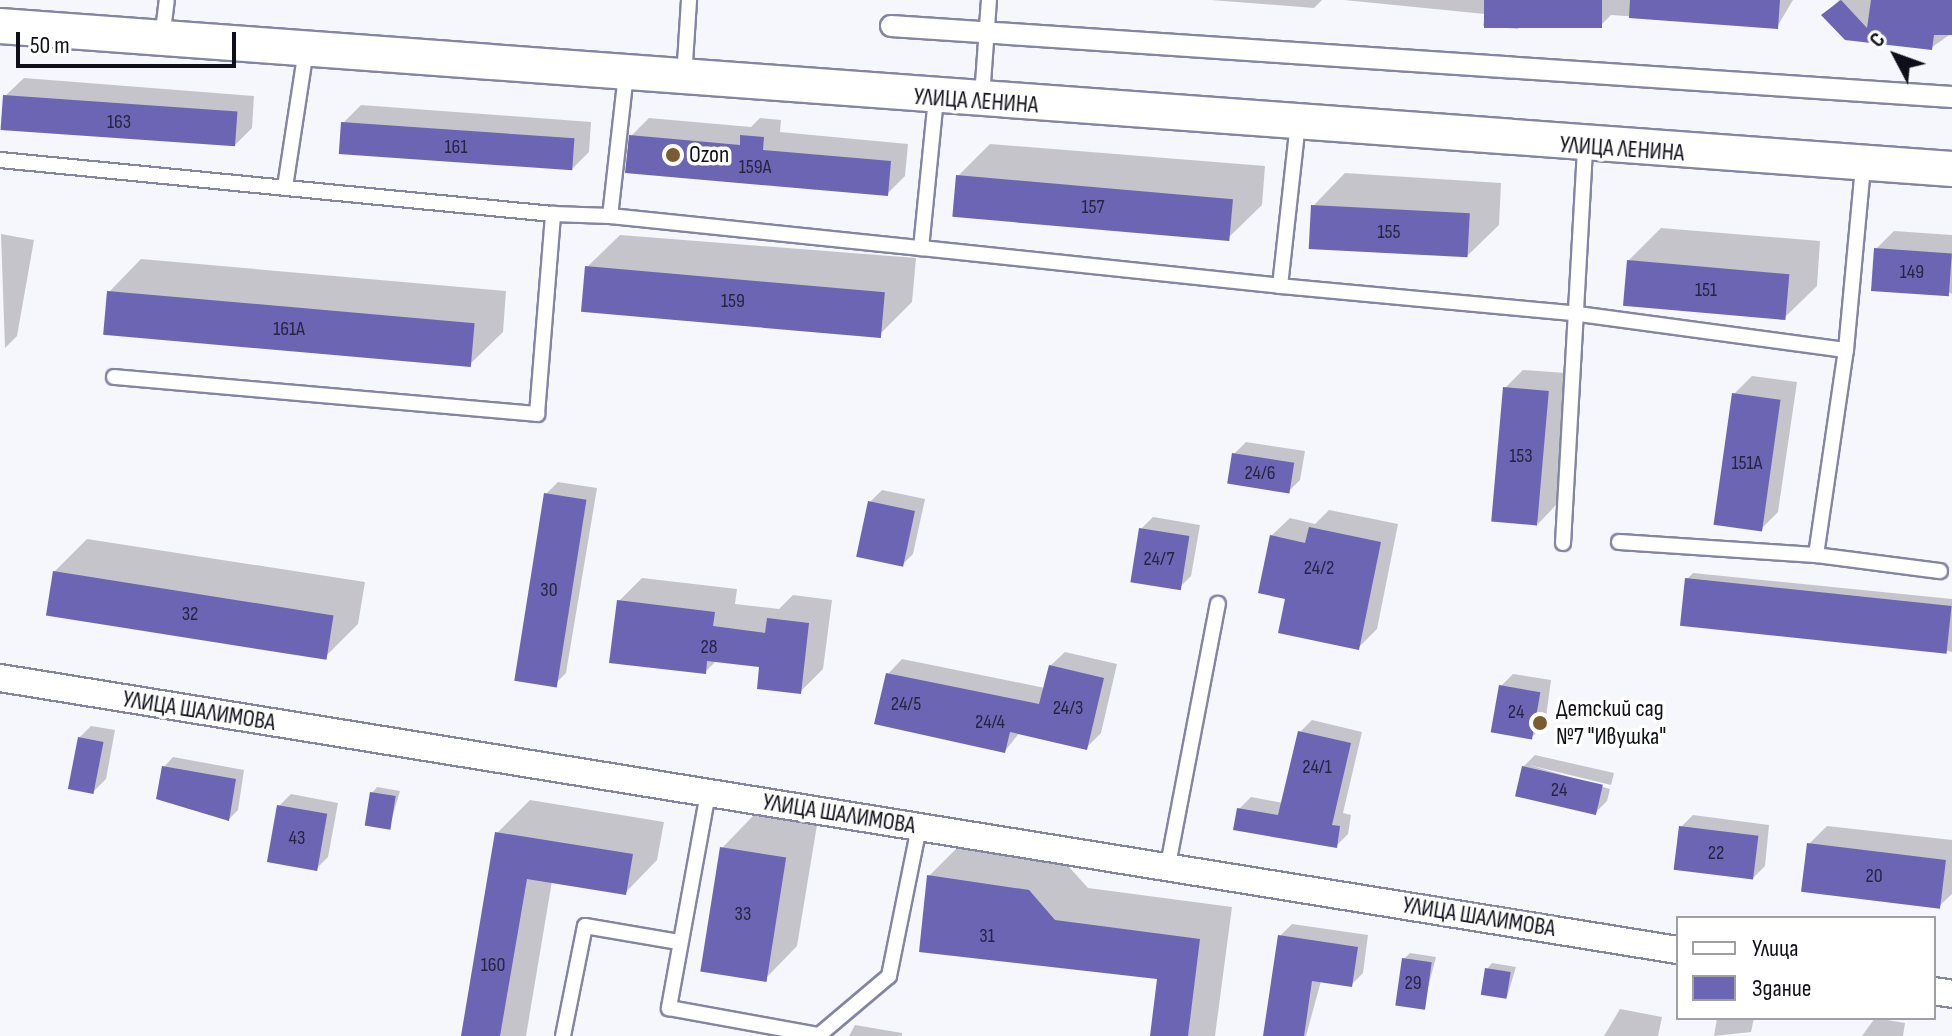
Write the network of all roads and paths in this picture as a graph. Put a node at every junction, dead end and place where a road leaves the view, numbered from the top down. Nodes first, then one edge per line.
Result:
1 (167, 0) edge
2 (689, 0) edge
3 (989, 0) edge
4 (0, 26) edge
5 (891, 26) dead end
6 (987, 33) junction
7 (162, 39) junction
8 (306, 50) junction
9 (626, 74) junction
10 (684, 78) junction
11 (1952, 97) edge
12 (936, 98) junction
13 (982, 101) junction
14 (1298, 122) junction
15 (1585, 148) junction
16 (0, 160) edge
17 (1863, 165) junction
18 (1952, 169) edge
19 (285, 187) junction
20 (553, 214) junction
21 (610, 216) junction
22 (921, 248) junction
23 (1280, 286) junction
24 (1579, 314) junction
25 (1846, 350) junction
26 (114, 377) dead end
27 (1619, 542) dead end
28 (1563, 543) dead end
29 (1816, 555) junction
30 (1940, 571) dead end
31 (1218, 604) dead end
32 (0, 678) edge
33 (708, 793) junction
34 (919, 827) junction
35 (1168, 865) junction
36 (679, 942) junction
37 (1676, 950) edge
38 (563, 1036) edge
39 (818, 1036) edge

1 - 7 lane
2 - 10 lane
3 - 6 lane
4 - 7 street, УЛИЦА ЛЕНИНА
5 - 6 street
6 - 11 street
6 - 13 lane
7 - 8 street, УЛИЦА ЛЕНИНА
8 - 9 street, УЛИЦА ЛЕНИНА
8 - 19 lane
9 - 10 street, УЛИЦА ЛЕНИНА
9 - 21 lane
10 - 12 street, УЛИЦА ЛЕНИНА
12 - 13 street, УЛИЦА ЛЕНИНА
12 - 22 lane
13 - 14 street, УЛИЦА ЛЕНИНА
14 - 15 street, УЛИЦА ЛЕНИНА
14 - 23 lane
15 - 17 street, УЛИЦА ЛЕНИНА
15 - 24 lane
16 - 19 lane
17 - 18 street, УЛИЦА ЛЕНИНА
17 - 25 lane
19 - 20 lane
20 - 21 lane
20 - 26 lane
21 - 22 lane
22 - 23 lane
23 - 24 lane
24 - 25 lane
24 - 28 lane
25 - 29 lane
27 - 29 lane
29 - 30 lane
31 - 35 lane
32 - 33 street, УЛИЦА ШАЛИМОВА
33 - 34 street, УЛИЦА ШАЛИМОВА
33 - 36 lane
34 - 35 street, УЛИЦА ШАЛИМОВА
34 - 39 lane
35 - 37 street, УЛИЦА ШАЛИМОВА
36 - 38 lane
36 - 39 lane

